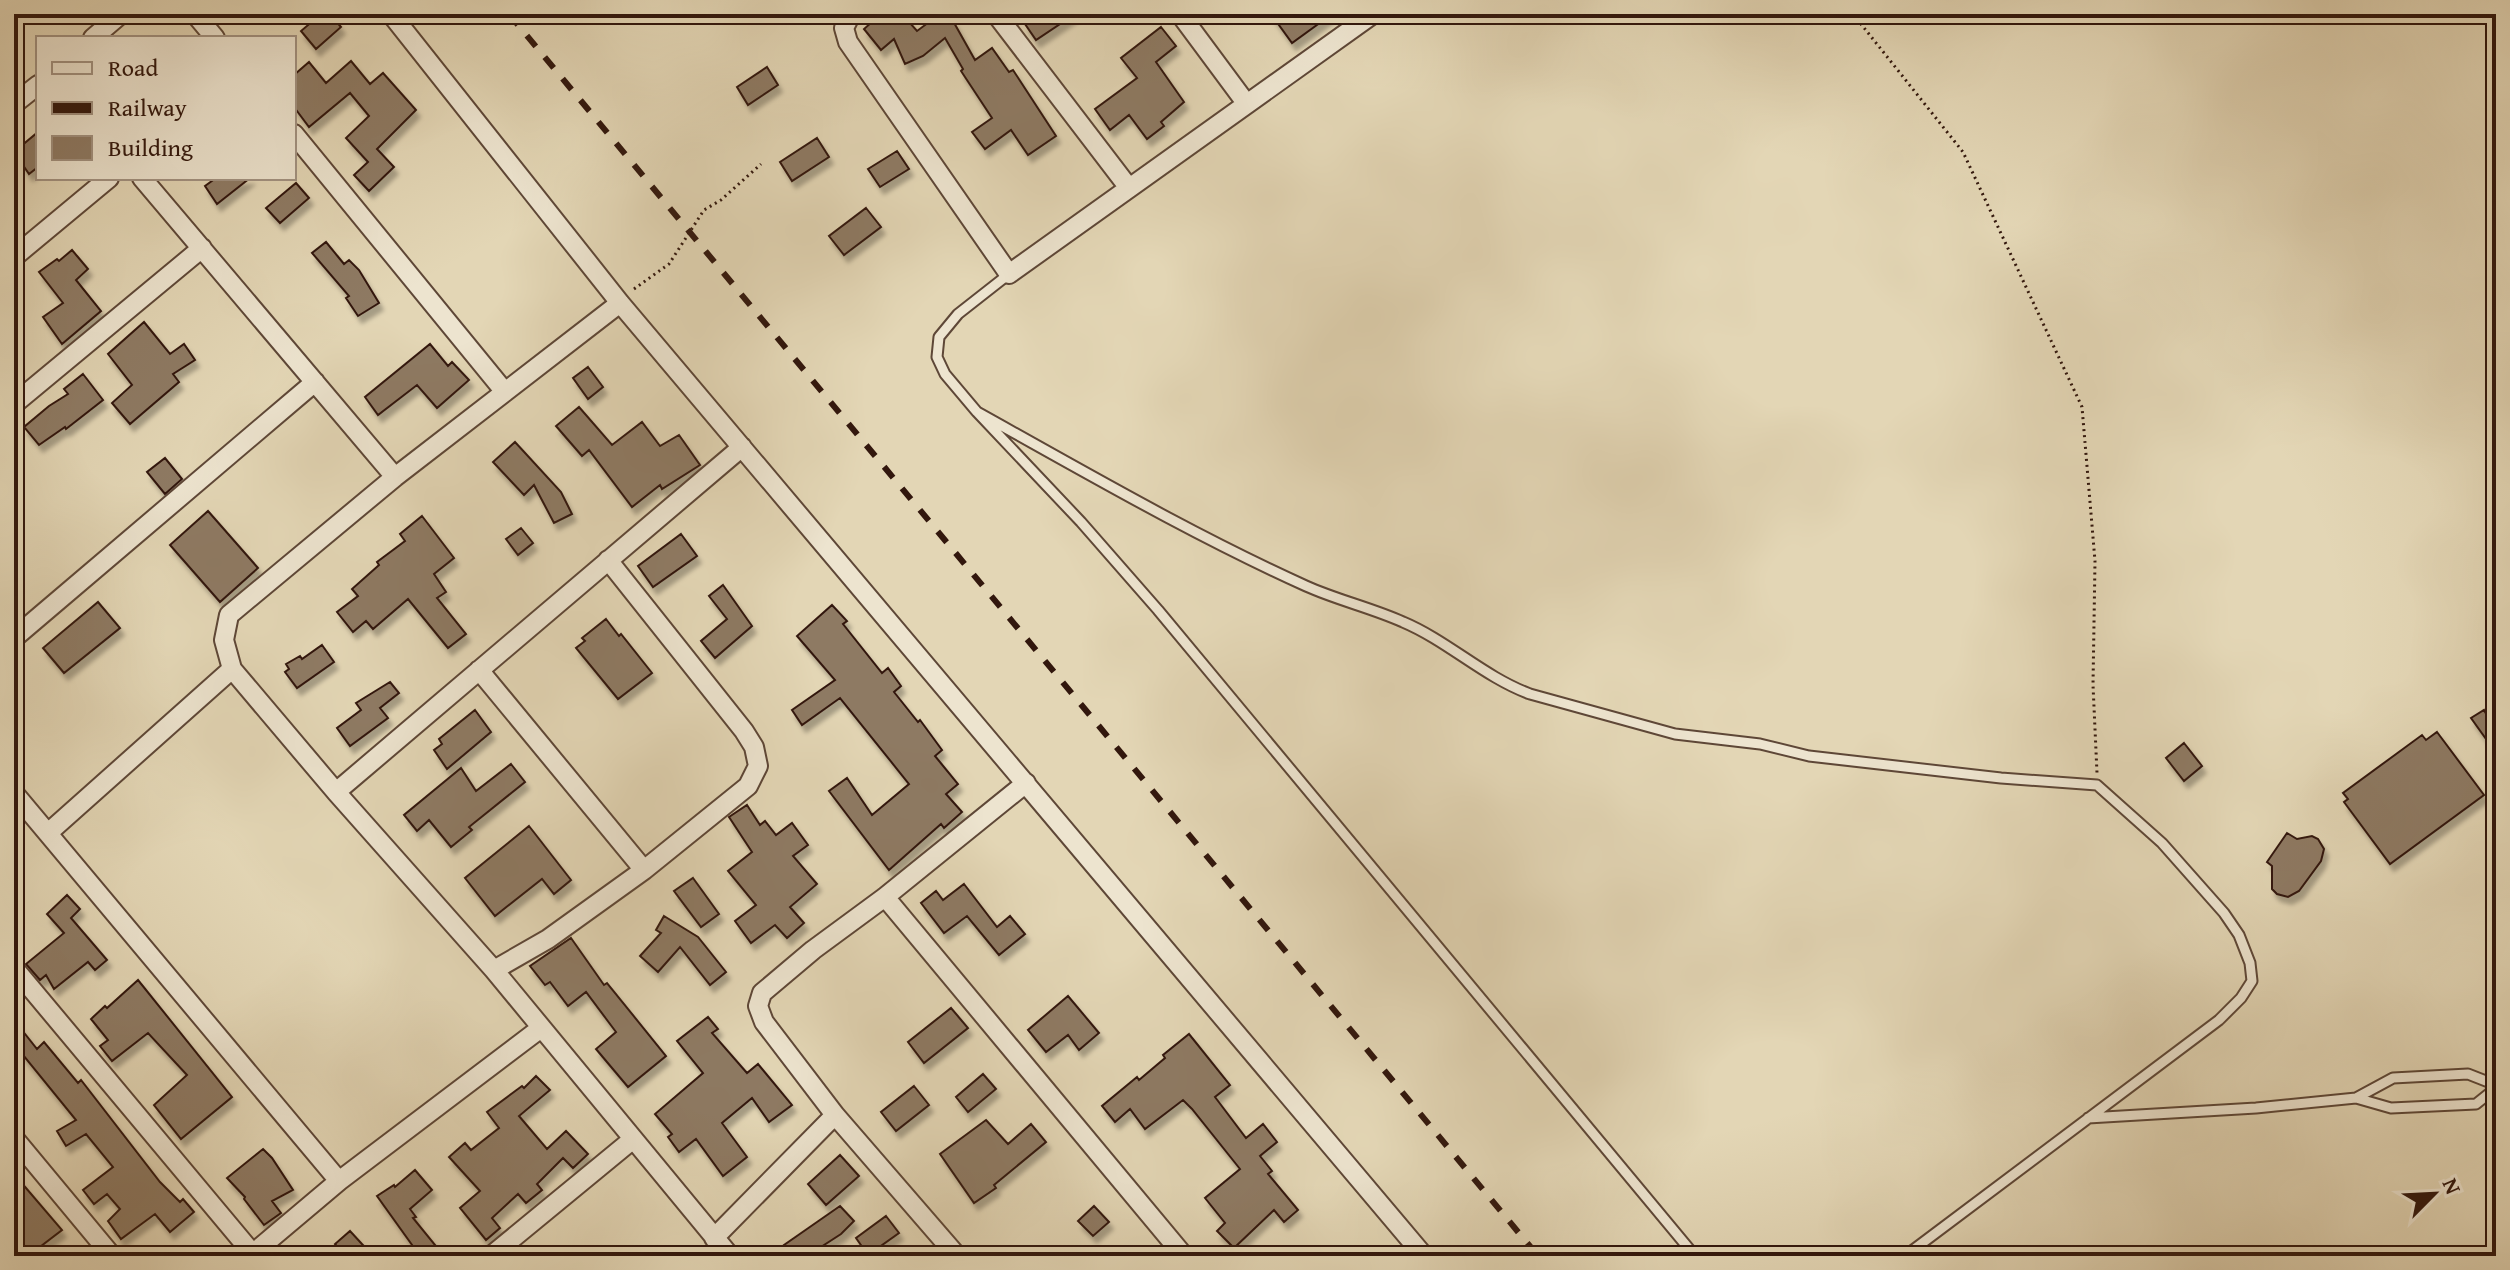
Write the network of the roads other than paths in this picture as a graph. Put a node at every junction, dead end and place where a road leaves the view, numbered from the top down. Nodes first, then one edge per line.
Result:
1 (121, 14) edge
2 (195, 14) edge
3 (391, 14) edge
4 (851, 14) edge
5 (996, 14) edge
6 (1180, 14) edge
7 (1340, 14) edge
8 (1373, 14) edge
9 (1352, 30) junction
10 (95, 36) edge
11 (213, 36) edge
12 (36, 87) edge
13 (1246, 103) junction
14 (14, 104) edge
15 (296, 136) edge
16 (107, 180) edge
17 (144, 180) edge
18 (1129, 188) junction
19 (202, 248) junction
20 (14, 257) edge
21 (1009, 274) junction
22 (620, 303) junction
23 (315, 382) junction
24 (505, 392) junction
25 (14, 404) edge
26 (977, 412) junction
27 (742, 447) junction
28 (395, 477) junction
29 (608, 560) junction
30 (14, 638) edge
31 (232, 669) junction
32 (479, 670) junction
33 (1026, 783) junction
34 (336, 792) junction
35 (14, 793) edge
36 (48, 833) junction
37 (644, 870) junction
38 (885, 897) junction
39 (14, 968) edge
40 (494, 970) junction
41 (541, 1028) junction
42 (2496, 1086) edge
43 (2356, 1098) junction
44 (835, 1115) junction
45 (2088, 1118) junction
46 (14, 1138) edge
47 (632, 1140) junction
48 (339, 1181) junction
49 (714, 1238) junction
50 (252, 1255) edge
51 (112, 1256) edge
52 (491, 1256) edge
53 (730, 1256) edge
54 (957, 1256) edge
55 (1184, 1256) edge
56 (1424, 1256) edge
57 (1695, 1256) edge
58 (1905, 1256) edge

1 - 10 street
2 - 11 street
3 - 22 street
4 - 21 street
5 - 18 street
6 - 13 street
7 - 9 street
8 - 9 street
9 - 13 street
12 - 14 street
13 - 18 street
15 - 24 street
16 - 20 street
17 - 19 street
18 - 21 street
19 - 23 street
19 - 25 street
21 - 26 lane
22 - 24 street
22 - 27 street
23 - 28 street
23 - 30 street
24 - 28 street
26 - 45 lane
26 - 57 lane
27 - 29 street
27 - 33 street
28 - 31 street
29 - 32 street
29 - 37 street
31 - 34 street
31 - 36 street
32 - 34 street
32 - 37 street
33 - 38 street
33 - 56 street
34 - 40 street
35 - 36 street
36 - 48 street
37 - 40 street
38 - 44 street
38 - 55 street
39 - 50 street
40 - 41 street
41 - 47 street
41 - 48 street
42 - 43 lane
42 - 43 lane
43 - 45 lane
44 - 49 street
44 - 54 street
45 - 58 lane
46 - 51 street
47 - 49 street
47 - 52 street
48 - 50 street
49 - 53 street

